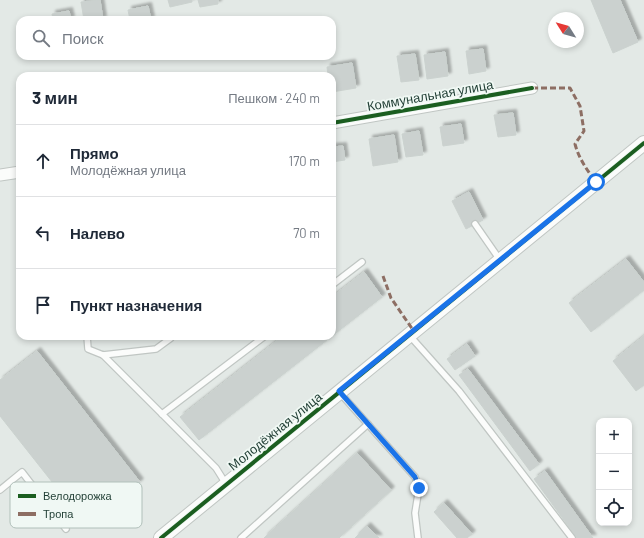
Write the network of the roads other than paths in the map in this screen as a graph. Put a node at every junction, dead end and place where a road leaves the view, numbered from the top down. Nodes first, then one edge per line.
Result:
1 (532, 88) dead end
2 (336, 122) edge
3 (644, 143) edge
4 (16, 173) edge
5 (0, 175) edge
6 (475, 224) dead end
7 (500, 260) junction
8 (362, 262) dead end
9 (336, 282) edge
10 (408, 334) junction
11 (87, 340) edge
12 (169, 340) edge
13 (259, 340) edge
14 (103, 355) junction
15 (339, 391) junction
16 (162, 414) junction
17 (368, 424) junction
18 (30, 482) edge
19 (226, 484) junction
20 (0, 490) edge
21 (161, 538) edge
22 (241, 538) edge
23 (418, 538) edge
24 (572, 538) edge

1 - 2 street, Коммунальная улица
3 - 7 street, Молодёжная улица
4 - 5 street
6 - 7 lane
7 - 10 street, Молодёжная улица
8 - 9 lane
10 - 15 street, Молодёжная улица
10 - 24 lane
11 - 14 lane
12 - 14 lane
13 - 16 lane
14 - 16 lane
15 - 17 lane
15 - 19 street, Молодёжная улица
16 - 19 lane
17 - 22 lane
17 - 23 lane
18 - 20 lane
19 - 21 street, Молодёжная улица

